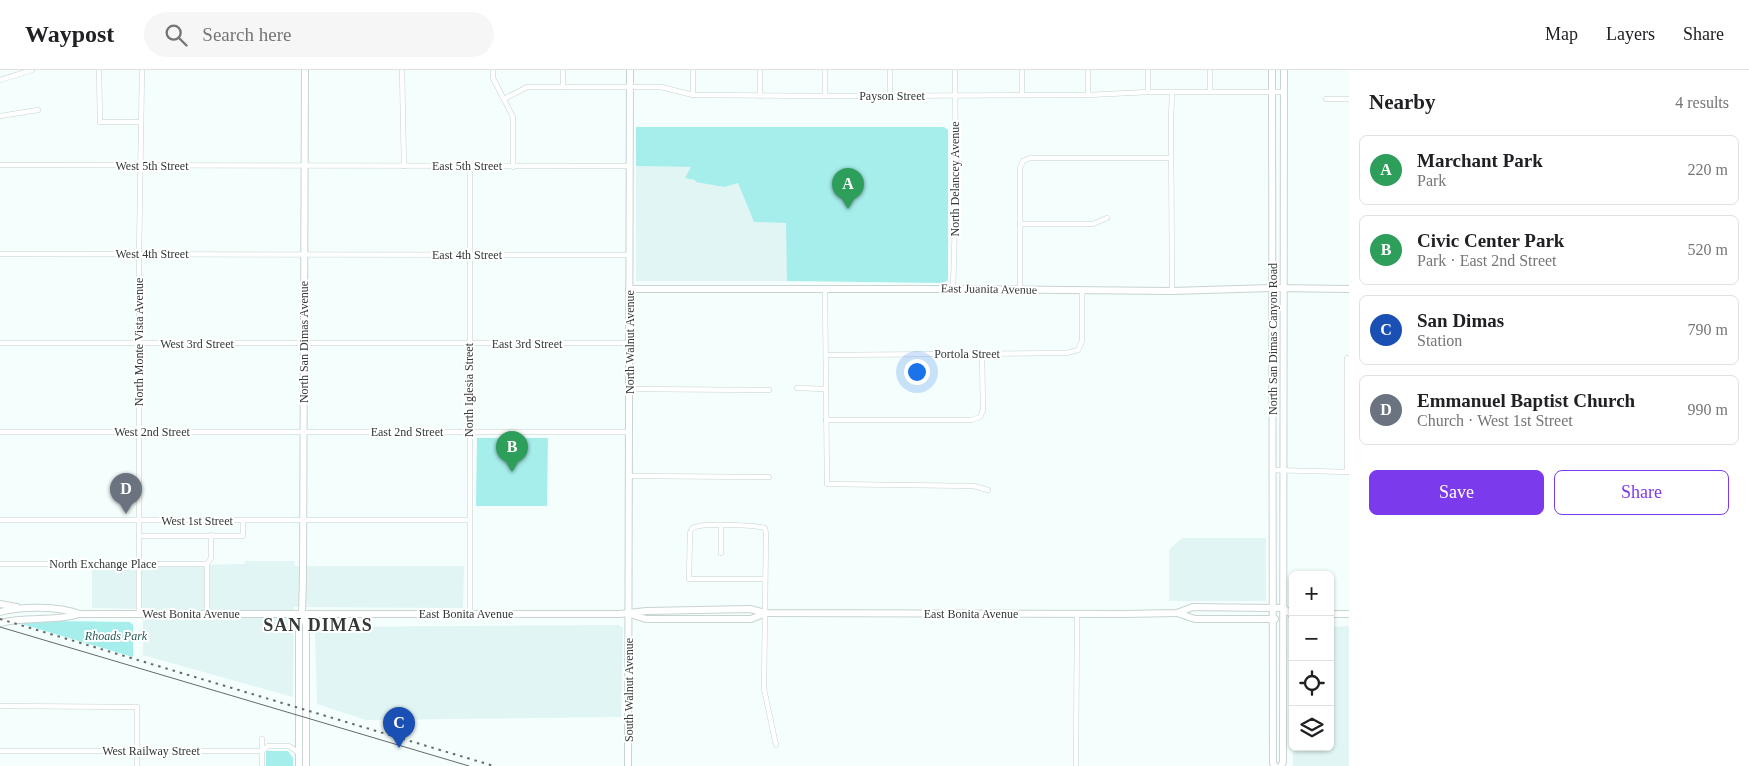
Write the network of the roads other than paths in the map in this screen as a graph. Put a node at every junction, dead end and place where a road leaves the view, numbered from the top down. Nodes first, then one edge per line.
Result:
1 (32, 70) edge
2 (99, 70) edge
3 (142, 70) edge
4 (305, 70) edge
5 (402, 70) edge
6 (493, 70) edge
7 (563, 70) edge
8 (630, 70) edge
9 (693, 70) edge
10 (760, 70) edge
11 (825, 70) edge
12 (890, 70) edge
13 (955, 70) edge
14 (1022, 70) edge
15 (1088, 70) edge
16 (1148, 70) edge
17 (1210, 70) edge
18 (1272, 70) edge
19 (1284, 70) edge
20 (0, 80) edge
21 (630, 86) junction
22 (563, 87) junction
23 (1148, 92) junction
24 (1210, 92) junction
25 (1272, 92) junction
26 (1284, 92) junction
27 (1172, 93) junction
28 (693, 95) junction
29 (1022, 95) junction
30 (1088, 95) junction
31 (760, 96) junction
32 (825, 96) junction
33 (890, 96) junction
34 (955, 96) junction
35 (504, 99) junction
36 (1326, 99) dead end
37 (1349, 99) edge
38 (38, 110) dead end
39 (0, 116) edge
40 (141, 122) junction
41 (1171, 158) junction
42 (0, 165) edge
43 (140, 166) junction
44 (304, 166) junction
45 (404, 166) junction
46 (470, 166) junction
47 (630, 166) junction
48 (513, 167) junction
49 (1107, 218) dead end
50 (1020, 224) junction
51 (0, 254) edge
52 (139, 254) junction
53 (305, 254) junction
54 (469, 255) junction
55 (630, 255) junction
56 (1273, 288) junction
57 (1284, 288) junction
58 (629, 289) junction
59 (825, 289) junction
60 (953, 289) junction
61 (1349, 289) edge
62 (1020, 290) junction
63 (1082, 290) junction
64 (1172, 291) junction
65 (629, 343) junction
66 (0, 344) edge
67 (139, 344) junction
68 (305, 344) junction
69 (469, 344) junction
70 (982, 354) junction
71 (826, 356) junction
72 (1347, 358) dead end
73 (797, 388) dead end
74 (630, 389) junction
75 (826, 389) junction
76 (769, 390) dead end
77 (826, 420) junction
78 (304, 431) junction
79 (0, 432) edge
80 (140, 432) junction
81 (469, 432) junction
82 (630, 432) junction
83 (1272, 470) junction
84 (1283, 471) junction
85 (1348, 472) edge
86 (630, 476) junction
87 (769, 477) dead end
88 (988, 490) dead end
89 (0, 520) edge
90 (470, 520) junction
91 (139, 521) junction
92 (243, 521) junction
93 (303, 521) junction
94 (721, 526) junction
95 (211, 535) junction
96 (139, 536) junction
97 (721, 552) dead end
98 (0, 564) edge
99 (207, 564) junction
100 (139, 565) junction
101 (765, 579) junction
102 (0, 604) edge
103 (21, 608) junction
104 (1283, 608) junction
105 (1273, 609) junction
106 (0, 612) edge
107 (1289, 612) edge
108 (766, 613) junction
109 (1177, 613) junction
110 (80, 614) junction
111 (139, 614) junction
112 (207, 614) junction
113 (302, 614) junction
114 (470, 614) junction
115 (629, 614) junction
116 (1077, 614) junction
117 (1334, 614) edge
118 (1349, 614) edge
119 (1289, 615) edge
120 (1283, 618) junction
121 (1273, 619) junction
122 (0, 623) edge
123 (0, 706) edge
124 (262, 739) dead end
125 (776, 745) dead end
126 (0, 751) edge
127 (138, 751) junction
128 (262, 751) junction
129 (298, 753) junction
130 (138, 766) edge
131 (262, 766) edge
132 (299, 766) edge
133 (306, 766) edge
134 (628, 766) edge
135 (1076, 766) edge
136 (1275, 766) edge
137 (1281, 766) edge

1 - 20 street
2 - 40 street
3 - 40 street, North Monte Vista Avenue
4 - 44 main road, North San Dimas Avenue
5 - 45 street
6 - 35 street
7 - 22 street
8 - 21 main road, North Walnut Avenue
9 - 28 street
10 - 31 street
11 - 32 street
12 - 33 street
13 - 34 street, North Delancey Avenue
14 - 29 street
15 - 30 street
16 - 23 street
17 - 24 street
18 - 25 main road, North San Dimas Canyon Road
19 - 26 main road, North San Dimas Canyon Road
21 - 22 street, Payson Street
21 - 28 street, Payson Street
21 - 47 main road, North Walnut Avenue
22 - 35 street, Payson Street
23 - 27 street, Payson Street
23 - 30 street, Payson Street
24 - 25 street, Payson Street
24 - 27 street, Payson Street
25 - 26 street, Payson Street
25 - 56 main road, North San Dimas Canyon Road
26 - 57 main road, North San Dimas Canyon Road
27 - 41 street
28 - 31 street, Payson Street
29 - 30 street, Payson Street
29 - 34 street, Payson Street
31 - 32 street, Payson Street
32 - 33 street, Payson Street
33 - 34 street, Payson Street
34 - 60 street, North Delancey Avenue
35 - 48 street
36 - 37 street
38 - 39 street
40 - 43 street, North Monte Vista Avenue
41 - 50 street
41 - 64 street
42 - 43 street, West 5th Street
43 - 44 street, West 5th Street
43 - 52 street, North Monte Vista Avenue
44 - 45 street, East 5th Street
44 - 53 main road, North San Dimas Avenue
45 - 46 street, East 5th Street
46 - 48 street, East 5th Street
46 - 54 street, North Iglesia Street
47 - 48 street, East 5th Street
47 - 55 main road, North Walnut Avenue
49 - 50 street
50 - 62 street
51 - 52 street, West 4th Street
52 - 53 street, West 4th Street
52 - 67 street, North Monte Vista Avenue
53 - 54 street, East 4th Street
53 - 68 main road, North San Dimas Avenue
54 - 55 street, East 4th Street
54 - 69 street, North Iglesia Street
55 - 58 main road, North Walnut Avenue
56 - 57 main road, East Juanita Avenue
56 - 64 main road, East Juanita Avenue
56 - 83 main road, North San Dimas Canyon Road
57 - 61 main road, East Juanita Avenue
57 - 84 main road, North San Dimas Canyon Road
58 - 59 main road, East Juanita Avenue
58 - 65 main road, North Walnut Avenue
59 - 60 main road, East Juanita Avenue
59 - 71 street
60 - 62 main road, East Juanita Avenue
62 - 63 main road, East Juanita Avenue
63 - 64 main road, East Juanita Avenue
63 - 70 street, Portola Street
65 - 69 street, East 3rd Street
65 - 74 main road, North Walnut Avenue
66 - 67 street, West 3rd Street
67 - 68 street, West 3rd Street
67 - 80 street, North Monte Vista Avenue
68 - 69 street, East 3rd Street
68 - 78 main road, North San Dimas Avenue
69 - 81 street, North Iglesia Street
70 - 71 street, Portola Street
70 - 77 street
71 - 75 street
72 - 85 street
73 - 75 street
74 - 76 street
74 - 82 main road, North Walnut Avenue
75 - 77 street
77 - 88 street
78 - 80 street, West 2nd Street
78 - 81 street, East 2nd Street
78 - 93 main road, North San Dimas Avenue
79 - 80 street, West 2nd Street
80 - 91 street, North Monte Vista Avenue
81 - 82 street, East 2nd Street
81 - 90 street, North Iglesia Street
82 - 86 main road, North Walnut Avenue
83 - 84 street
83 - 105 main road, North San Dimas Canyon Road
84 - 85 street
84 - 104 main road, North San Dimas Canyon Road
86 - 87 street
86 - 115 main road, North Walnut Avenue
89 - 91 street, West 1st Street
90 - 93 street, West 1st Street
90 - 114 street, North Iglesia Street
91 - 92 street, West 1st Street
91 - 96 street, North Monte Vista Avenue
92 - 93 street, West 1st Street
92 - 95 street
93 - 113 main road, North San Dimas Avenue
94 - 97 street
94 - 101 street
94 - 101 street
95 - 96 street
95 - 99 street
96 - 100 street, North Monte Vista Avenue
98 - 100 street, North Exchange Place
99 - 100 street, North Exchange Place
99 - 112 street
100 - 111 street, North Monte Vista Avenue
101 - 108 street
102 - 103 main road
103 - 106 main road, West Bonita Avenue
103 - 110 main road, West Bonita Avenue
104 - 105 main road, East Bonita Avenue
104 - 107 main road, East Bonita Avenue
104 - 120 main road, North San Dimas Canyon Road
105 - 109 main road, East Bonita Avenue
105 - 121 main road, North San Dimas Canyon Road
108 - 115 main road, East Bonita Avenue
108 - 115 main road, East Bonita Avenue
108 - 116 main road, East Bonita Avenue
108 - 125 street
109 - 116 main road, East Bonita Avenue
109 - 121 main road, East Bonita Avenue
110 - 111 main road, West Bonita Avenue
110 - 122 main road, West Bonita Avenue
111 - 112 main road, West Bonita Avenue
112 - 113 main road, West Bonita Avenue
113 - 114 main road, East Bonita Avenue
113 - 129 main road
113 - 133 main road
114 - 115 main road, East Bonita Avenue
115 - 134 main road, South Walnut Avenue
116 - 135 street
117 - 118 main road
119 - 120 main road, East Bonita Avenue
120 - 121 main road, East Bonita Avenue
120 - 137 main road, North San Dimas Canyon Road
121 - 136 main road, North San Dimas Canyon Road
123 - 127 street
124 - 128 street
126 - 127 street, West Railway Street
127 - 128 street, West Railway Street
127 - 130 street
128 - 129 street, West Railway Street
128 - 131 street
129 - 132 main road

